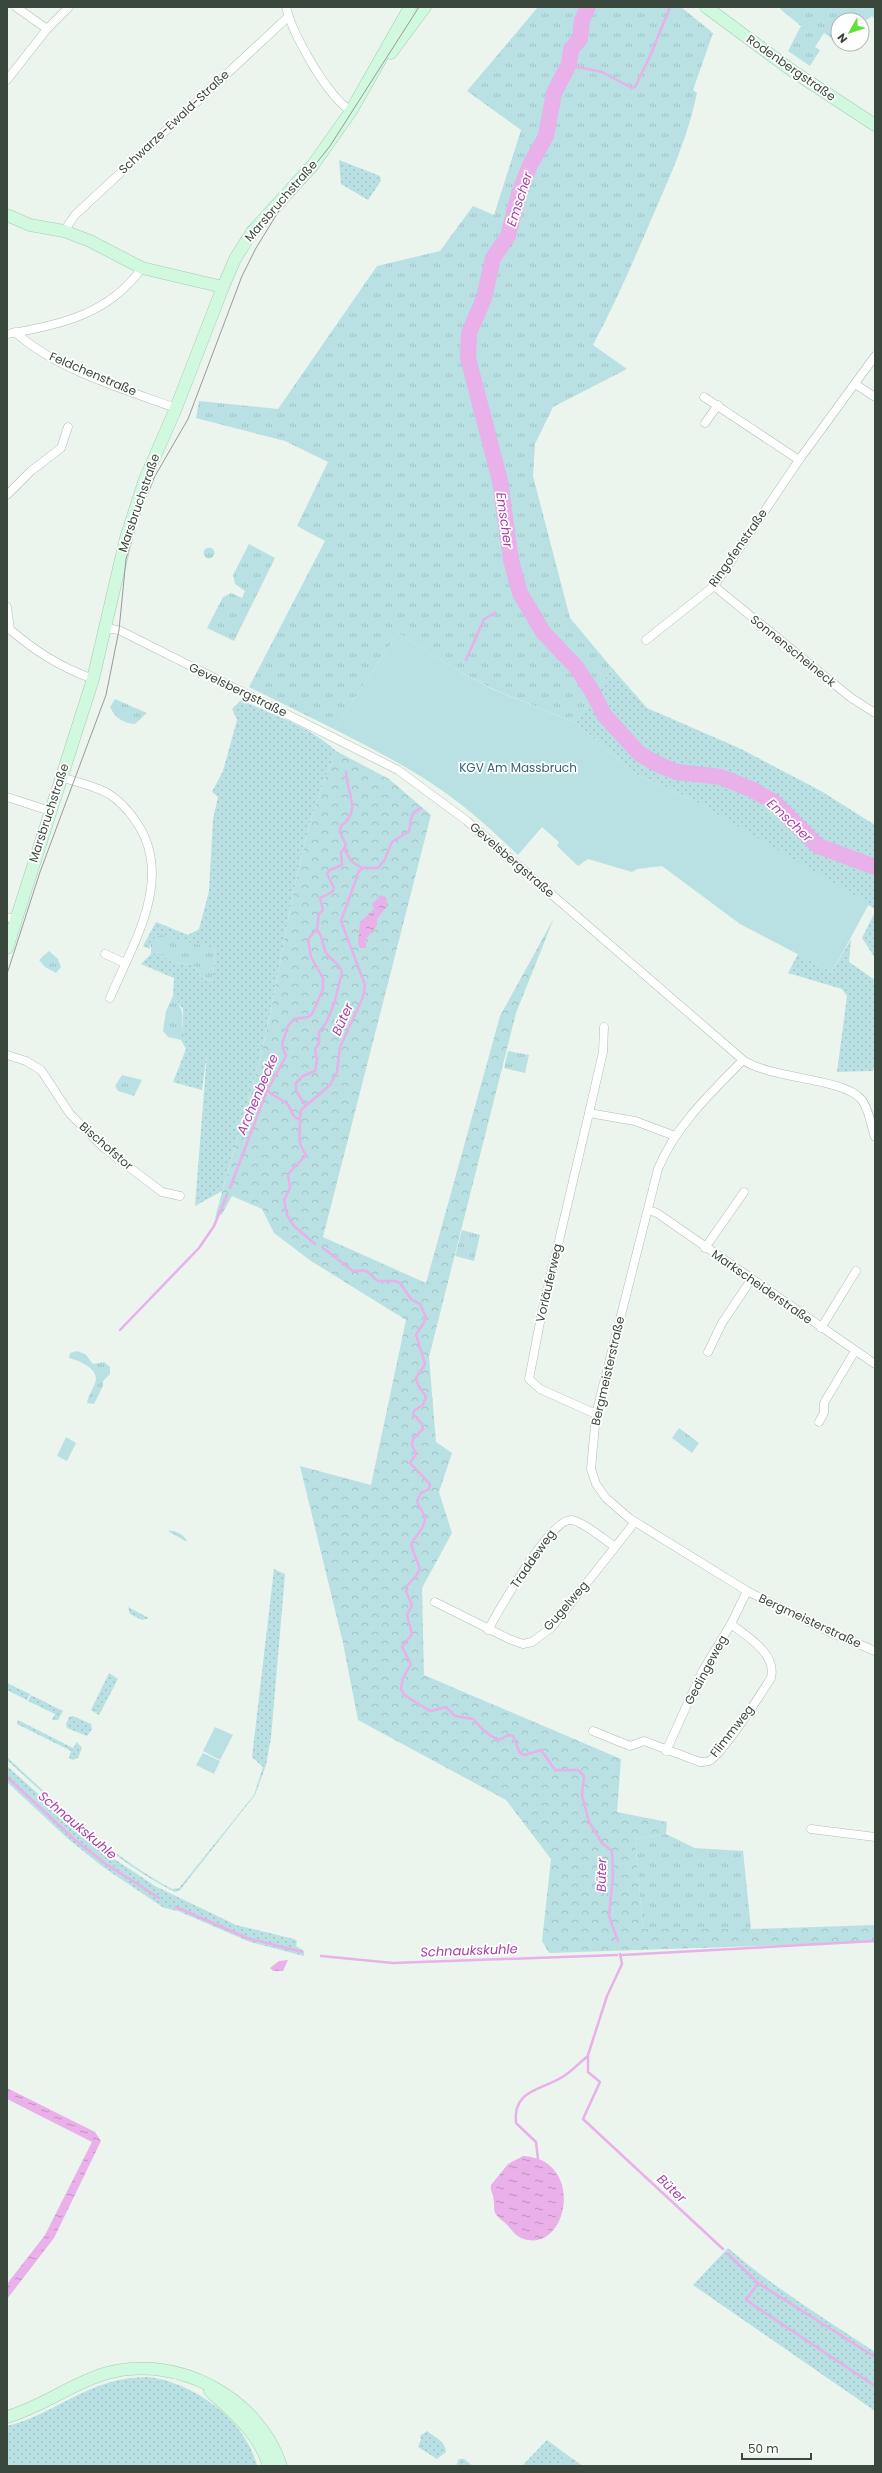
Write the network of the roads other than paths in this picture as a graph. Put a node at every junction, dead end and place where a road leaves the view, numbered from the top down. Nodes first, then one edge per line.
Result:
1 (16, 7) edge
2 (69, 7) edge
3 (286, 7) edge
4 (410, 7) edge
5 (425, 7) edge
6 (708, 7) edge
7 (288, 17) junction
8 (47, 29) junction
9 (371, 78) junction
10 (7, 80) edge
11 (351, 112) junction
12 (875, 125) edge
13 (7, 215) edge
14 (64, 231) junction
15 (142, 268) junction
16 (223, 287) junction
17 (11, 333) edge
18 (875, 356) edge
19 (855, 384) junction
20 (704, 397) dead end
21 (875, 397) edge
22 (718, 405) junction
23 (176, 408) junction
24 (705, 423) dead end
25 (68, 427) dead end
26 (799, 460) junction
27 (7, 494) edge
28 (714, 586) junction
29 (7, 607) edge
30 (104, 628) junction
31 (9, 629) edge
32 (646, 640) dead end
33 (93, 679) junction
34 (875, 713) edge
35 (60, 778) junction
36 (7, 797) edge
37 (50, 811) junction
38 (11, 919) edge
39 (7, 948) edge
40 (105, 954) dead end
41 (125, 963) junction
42 (110, 998) dead end
43 (604, 1027) dead end
44 (7, 1054) edge
45 (743, 1060) junction
46 (589, 1113) junction
47 (675, 1136) junction
48 (875, 1137) edge
49 (744, 1192) dead end
50 (180, 1196) dead end
51 (648, 1210) junction
52 (705, 1248) junction
53 (856, 1271) dead end
54 (751, 1280) junction
55 (821, 1328) junction
56 (855, 1351) junction
57 (708, 1352) dead end
58 (875, 1364) edge
59 (596, 1414) junction
60 (819, 1422) dead end
61 (635, 1522) junction
62 (615, 1547) junction
63 (747, 1591) junction
64 (435, 1602) dead end
65 (732, 1624) junction
66 (488, 1630) junction
67 (875, 1651) edge
68 (593, 1731) dead end
69 (666, 1751) junction
70 (811, 1829) dead end
71 (875, 1836) edge
72 (200, 2382) junction
73 (7, 2417) edge
74 (269, 2466) edge
75 (281, 2466) edge

1 - 8 street
2 - 8 street
3 - 7 street
4 - 9 street, Marsbruchstraße
5 - 9 street, Marsbruchstraße
6 - 12 street, Rodenbergstraße
7 - 11 street
7 - 14 street, Schwarze-Ewald-Straße
8 - 10 street
9 - 11 street, Marsbruchstraße
11 - 16 street, Marsbruchstraße
13 - 14 street
14 - 15 street
15 - 16 street
15 - 17 street
16 - 23 street, Marsbruchstraße
17 - 23 street, Feldchenstraße
18 - 19 street, Ringofenstraße
19 - 21 street
19 - 26 street, Ringofenstraße
20 - 22 street
22 - 24 street
22 - 26 street
23 - 30 street, Marsbruchstraße
25 - 27 street
26 - 28 street, Ringofenstraße
28 - 32 street, Ringofenstraße
28 - 34 street, Sonnenscheineck
29 - 31 street
30 - 33 street, Marsbruchstraße
30 - 45 street, Gevelsbergstraße
31 - 33 street
33 - 35 street, Marsbruchstraße
35 - 37 street, Marsbruchstraße
35 - 41 street
36 - 37 street
37 - 38 street, Marsbruchstraße
38 - 39 street, Marsbruchstraße
40 - 41 street
41 - 42 street
43 - 46 street, Vorläuferweg
44 - 50 street, Bischofstor
45 - 47 street, Bergmeisterstraße
45 - 48 street, Gevelsbergstraße
46 - 47 street
46 - 59 street, Vorläuferweg
47 - 51 street, Bergmeisterstraße
49 - 52 street
51 - 52 street, Markscheiderstraße
51 - 59 street, Bergmeisterstraße
52 - 54 street, Markscheiderstraße
53 - 55 street
54 - 55 street, Markscheiderstraße
54 - 57 street
55 - 56 street, Markscheiderstraße
56 - 58 street, Markscheiderstraße
56 - 60 street
59 - 61 street, Bergmeisterstraße
61 - 62 street, Gugelweg
61 - 63 street, Bergmeisterstraße
62 - 66 street, Gugelweg
62 - 66 street, Traddeweg
63 - 65 street, Gedingeweg
63 - 67 street, Bergmeisterstraße
64 - 66 street, Gugelweg
65 - 69 street, Gedingeweg
65 - 69 street, Flimmweg
68 - 69 street, Flimmweg
70 - 71 street
72 - 73 street
72 - 74 street
72 - 75 street

